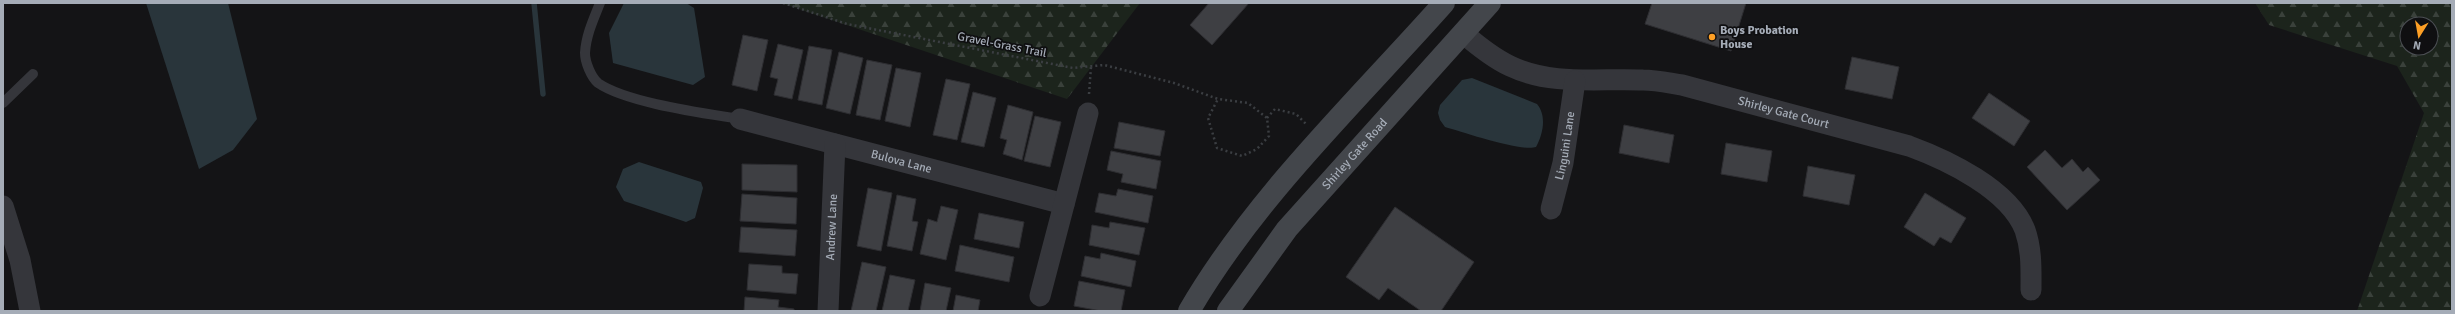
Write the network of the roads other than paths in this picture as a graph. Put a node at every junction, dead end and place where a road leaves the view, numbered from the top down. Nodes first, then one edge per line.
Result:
1 (600, 3) edge
2 (1444, 3) edge
3 (1490, 3) edge
4 (1463, 33) junction
5 (33, 74) dead end
6 (1575, 81) junction
7 (3, 103) edge
8 (1088, 113) road end
9 (740, 119) joint
10 (835, 144) junction
11 (1064, 204) junction
12 (3, 206) edge
13 (1550, 209) dead end
14 (2031, 290) dead end
15 (1040, 296) dead end
16 (30, 311) edge
17 (828, 311) edge
18 (1189, 311) edge
19 (1228, 311) edge

1 - 9 lane
2 - 18 main road
3 - 4 main road, Shirley Gate Road
4 - 6 street, Shirley Gate Court
4 - 19 main road, Shirley Gate Road
5 - 7 lane
6 - 13 street, Linguini Lane
6 - 14 street, Shirley Gate Court
8 - 11 street
9 - 10 street, Bulova Lane
10 - 11 street, Bulova Lane
10 - 17 street, Andrew Lane
11 - 15 street
12 - 16 street

